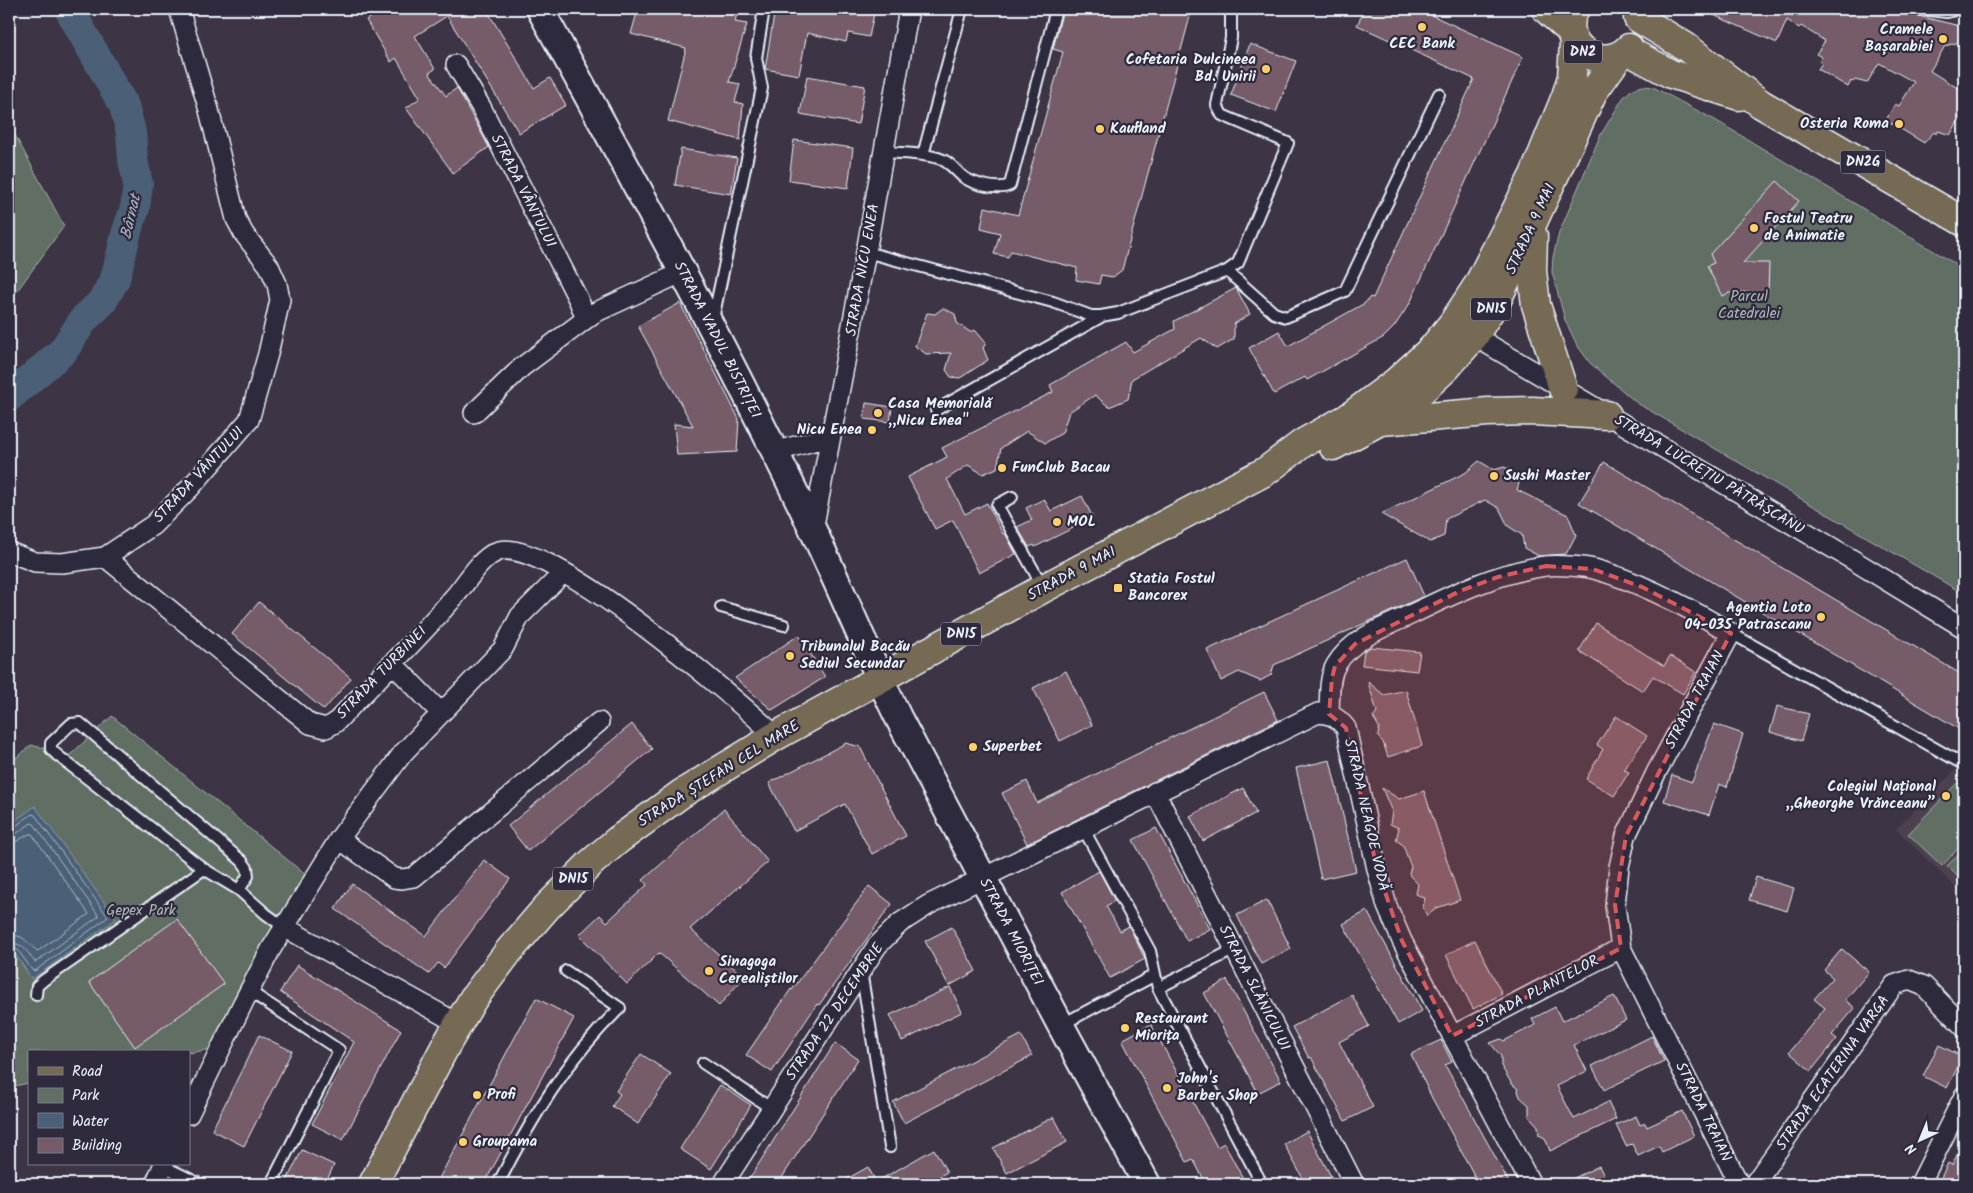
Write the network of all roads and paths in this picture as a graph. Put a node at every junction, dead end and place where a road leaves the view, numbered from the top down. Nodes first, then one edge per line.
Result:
1 (179, 9) edge
2 (540, 9) edge
3 (764, 9) edge
4 (909, 9) edge
5 (962, 9) edge
6 (1056, 9) edge
7 (1231, 9) edge
8 (1546, 9) edge
9 (1919, 9) edge
10 (1958, 9) edge
11 (1636, 13) edge
12 (1573, 27) edge
13 (1623, 53) junction
14 (456, 65) dead end
15 (1439, 94) dead end
16 (1761, 104) junction
17 (884, 152) junction
18 (923, 155) junction
19 (1964, 222) edge
20 (1533, 226) junction
21 (866, 252) junction
22 (1227, 271) junction
23 (683, 272) junction
24 (1102, 316) junction
25 (586, 319) junction
26 (712, 325) junction
27 (1463, 329) junction
28 (1564, 389) junction
29 (936, 410) dead end
30 (474, 413) dead end
31 (1607, 416) junction
32 (1380, 421) junction
33 (831, 436) junction
34 (774, 452) junction
35 (1266, 471) junction
36 (1012, 497) dead end
37 (813, 530) junction
38 (9, 552) edge
39 (105, 557) junction
40 (563, 573) junction
41 (1044, 588) junction
42 (721, 607) dead end
43 (784, 625) dead end
44 (1964, 628) edge
45 (1731, 633) junction
46 (392, 663) junction
47 (879, 679) junction
48 (441, 713) junction
49 (1329, 714) junction
50 (599, 722) dead end
51 (776, 736) junction
52 (1961, 764) dead end
53 (1155, 792) junction
54 (1083, 828) junction
55 (339, 839) junction
56 (204, 869) junction
57 (983, 878) junction
58 (239, 890) junction
59 (284, 926) junction
60 (1621, 948) junction
61 (1235, 949) junction
62 (861, 970) junction
63 (566, 971) dead end
64 (1155, 975) junction
65 (1158, 988) junction
66 (250, 991) junction
67 (36, 995) dead end
68 (457, 1024) junction
69 (1061, 1026) junction
70 (1964, 1027) edge
71 (1452, 1036) junction
72 (703, 1063) dead end
73 (1964, 1096) edge
74 (772, 1109) junction
75 (190, 1112) edge
76 (890, 1147) dead end
77 (163, 1166) edge
78 (166, 1166) edge
79 (154, 1184) edge
80 (200, 1184) edge
81 (271, 1184) edge
82 (373, 1184) edge
83 (498, 1184) edge
84 (723, 1184) edge
85 (1147, 1184) edge
86 (1262, 1184) edge
87 (1354, 1184) edge
88 (1531, 1184) edge
89 (1739, 1184) edge
90 (1754, 1184) edge
91 (1920, 1184) edge

1 - 39 street, STRADA VÂNTULUI
2 - 23 main road, STRADA VADUL BISTRIȚEI
3 - 26 lane
4 - 17 street, STRADA NICU ENEA
5 - 18 lane
6 - 18 lane
7 - 22 lane
8 - 12 main road, DN2
9 - 10 lane
11 - 13 main road, STRADA 9 MAI
11 - 16 main road, DN2G
12 - 13 main road, DN2
12 - 27 main road, STRADA 9 MAI / DN15
13 - 16 main road, DN2G
13 - 20 main road, STRADA 9 MAI / DN15
14 - 25 street, STRADA VÂNTULUI
15 - 22 lane
16 - 19 main road, DN2G
17 - 18 lane
17 - 21 street, STRADA NICU ENEA
20 - 27 main road, STRADA 9 MAI / DN15
20 - 28 main road
21 - 24 lane
21 - 33 street, STRADA NICU ENEA
22 - 24 lane
23 - 25 street
23 - 26 main road, STRADA VADUL BISTRIȚEI
24 - 29 lane
25 - 30 street
26 - 34 main road, STRADA VADUL BISTRIȚEI
27 - 28 street, STRADA LUCREȚIU PĂTRĂȘCANU
27 - 32 main road, STRADA 9 MAI / DN15
27 - 35 main road, STRADA 9 MAI / DN15
28 - 31 street, STRADA LUCREȚIU PĂTRĂȘCANU
31 - 32 main road
31 - 44 street, STRADA LUCREȚIU PĂTRĂȘCANU
32 - 35 main road, STRADA 9 MAI / DN15
33 - 34 street
33 - 37 street, STRADA NICU ENEA
34 - 37 main road, STRADA VADUL BISTRIȚEI
35 - 41 main road, STRADA 9 MAI / DN15
36 - 41 lane
37 - 47 main road, STRADA VADUL BISTRIȚEI
38 - 39 street, STRADA VÂNTULUI
39 - 46 street, STRADA TURBINEI
40 - 46 street, STRADA TURBINEI
40 - 48 street
40 - 51 street, STRADA TURBINEI
41 - 47 main road, STRADA 9 MAI / DN15
42 - 43 lane
45 - 49 street, STRADA TRAIAN
45 - 52 lane
45 - 60 street, STRADA TRAIAN
46 - 48 street
47 - 51 main road, STRADA ȘTEFAN CEL MARE / DN15
47 - 57 main road, STRADA MIORIȚEI
48 - 55 street
49 - 53 street
49 - 71 street, STRADA NEAGOE VODĂ
50 - 55 street
51 - 68 main road, STRADA ȘTEFAN CEL MARE / DN15
53 - 54 street
53 - 61 street, STRADA SLĂNICULUI
54 - 57 street
54 - 64 lane
55 - 59 street
56 - 58 lane
56 - 58 lane
56 - 67 lane
57 - 62 street, STRADA 22 DECEMBRIE
57 - 69 main road, STRADA MIORIȚEI
58 - 59 lane
59 - 66 street
59 - 68 street
60 - 71 street, STRADA PLANTELOR
60 - 89 street, STRADA TRAIAN
61 - 65 lane
61 - 87 street, STRADA SLĂNICULUI
62 - 74 street, STRADA 22 DECEMBRIE
62 - 76 lane
63 - 83 lane
64 - 65 lane
64 - 69 lane
65 - 86 lane
66 - 75 street
66 - 81 lane
68 - 82 main road, STRADA ȘTEFAN CEL MARE / DN15
69 - 85 main road, STRADA MIORIȚEI
70 - 90 street, STRADA ECATERINA VARGA
71 - 88 street, STRADA NEAGOE VODĂ
72 - 74 lane
73 - 91 street
74 - 84 street, STRADA 22 DECEMBRIE
77 - 79 street
78 - 80 lane

